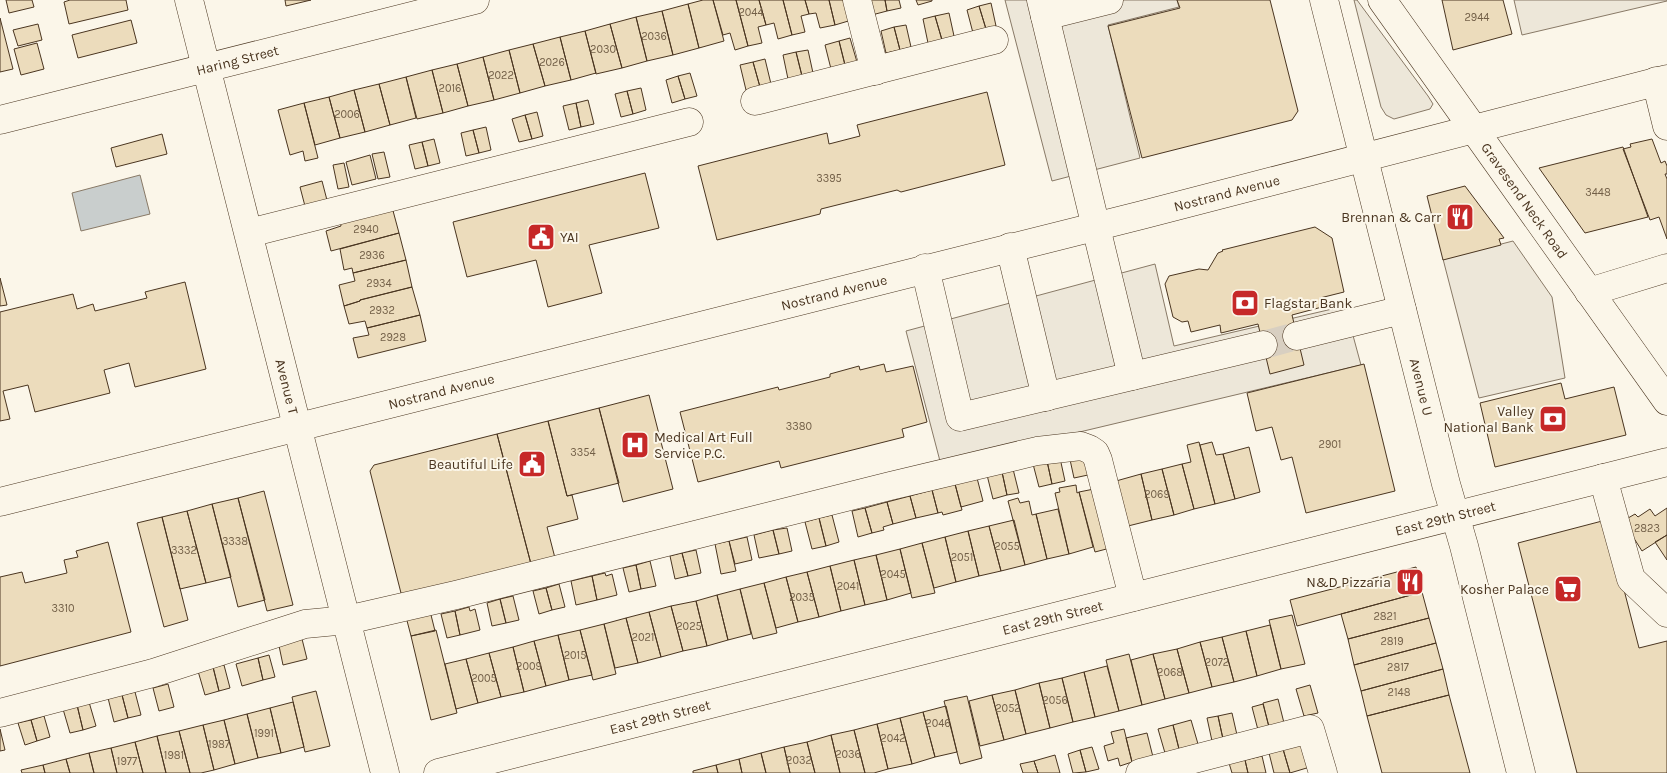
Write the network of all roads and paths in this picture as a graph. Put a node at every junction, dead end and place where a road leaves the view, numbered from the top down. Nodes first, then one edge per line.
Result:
1 (190, 0) edge
2 (475, 0) edge
3 (857, 0) edge
4 (1109, 0) edge
5 (1324, 0) edge
6 (1382, 0) edge
7 (1043, 8) edge
8 (395, 10) edge
9 (994, 40) dead end
10 (207, 68) junction
11 (875, 71) junction
12 (1661, 80) edge
13 (755, 101) dead end
14 (0, 120) edge
15 (689, 122) dead end
16 (1667, 126) edge
17 (1474, 128) junction
18 (1364, 157) junction
19 (1097, 226) junction
20 (249, 233) junction
21 (1010, 247) junction
22 (925, 268) junction
23 (1667, 268) edge
24 (1589, 292) junction
25 (1402, 310) junction
26 (1297, 336) tunnel mouth
27 (1263, 345) tunnel mouth
28 (1132, 376) junction
29 (1046, 396) junction
30 (1667, 401) edge
31 (298, 427) junction
32 (1667, 462) edge
33 (1603, 478) junction
34 (0, 502) edge
35 (1455, 516) junction
36 (1134, 597) junction
37 (1667, 614) edge
38 (347, 620) junction
39 (0, 713) edge
40 (385, 773) edge
41 (438, 773) edge
42 (1140, 773) edge
43 (1323, 773) edge
44 (1521, 773) edge

1 - 10 street, Avenue T
2 - 8 street, Haring Street
3 - 11 street
4 - 7 street
5 - 18 street, Avenue U
6 - 17 street, Gravesend Neck Road
7 - 19 street
8 - 10 street, Haring Street
9 - 11 street
10 - 14 street, Haring Street
10 - 20 street, Avenue T
11 - 13 street
12 - 16 street
12 - 17 street, Nostrand Avenue
15 - 20 street
17 - 18 street, Nostrand Avenue
17 - 24 street, Gravesend Neck Road
18 - 19 street, Nostrand Avenue
18 - 25 street, Avenue U
19 - 21 street, Nostrand Avenue
19 - 28 street
20 - 31 street, Avenue T
21 - 22 street, Nostrand Avenue
21 - 29 street
22 - 29 street
22 - 31 street, Nostrand Avenue
23 - 24 street
24 - 30 street, Gravesend Neck Road
25 - 26 street
25 - 35 street, Avenue U
27 - 28 street
28 - 29 street
31 - 34 street, Nostrand Avenue
31 - 38 street, Avenue T
32 - 33 street, East 29th Street
33 - 35 street, East 29th Street
33 - 37 street
35 - 36 street, East 29th Street
35 - 44 street, Avenue U
36 - 38 street
36 - 41 street, East 29th Street
38 - 39 street
38 - 40 street, Avenue T
42 - 43 street

